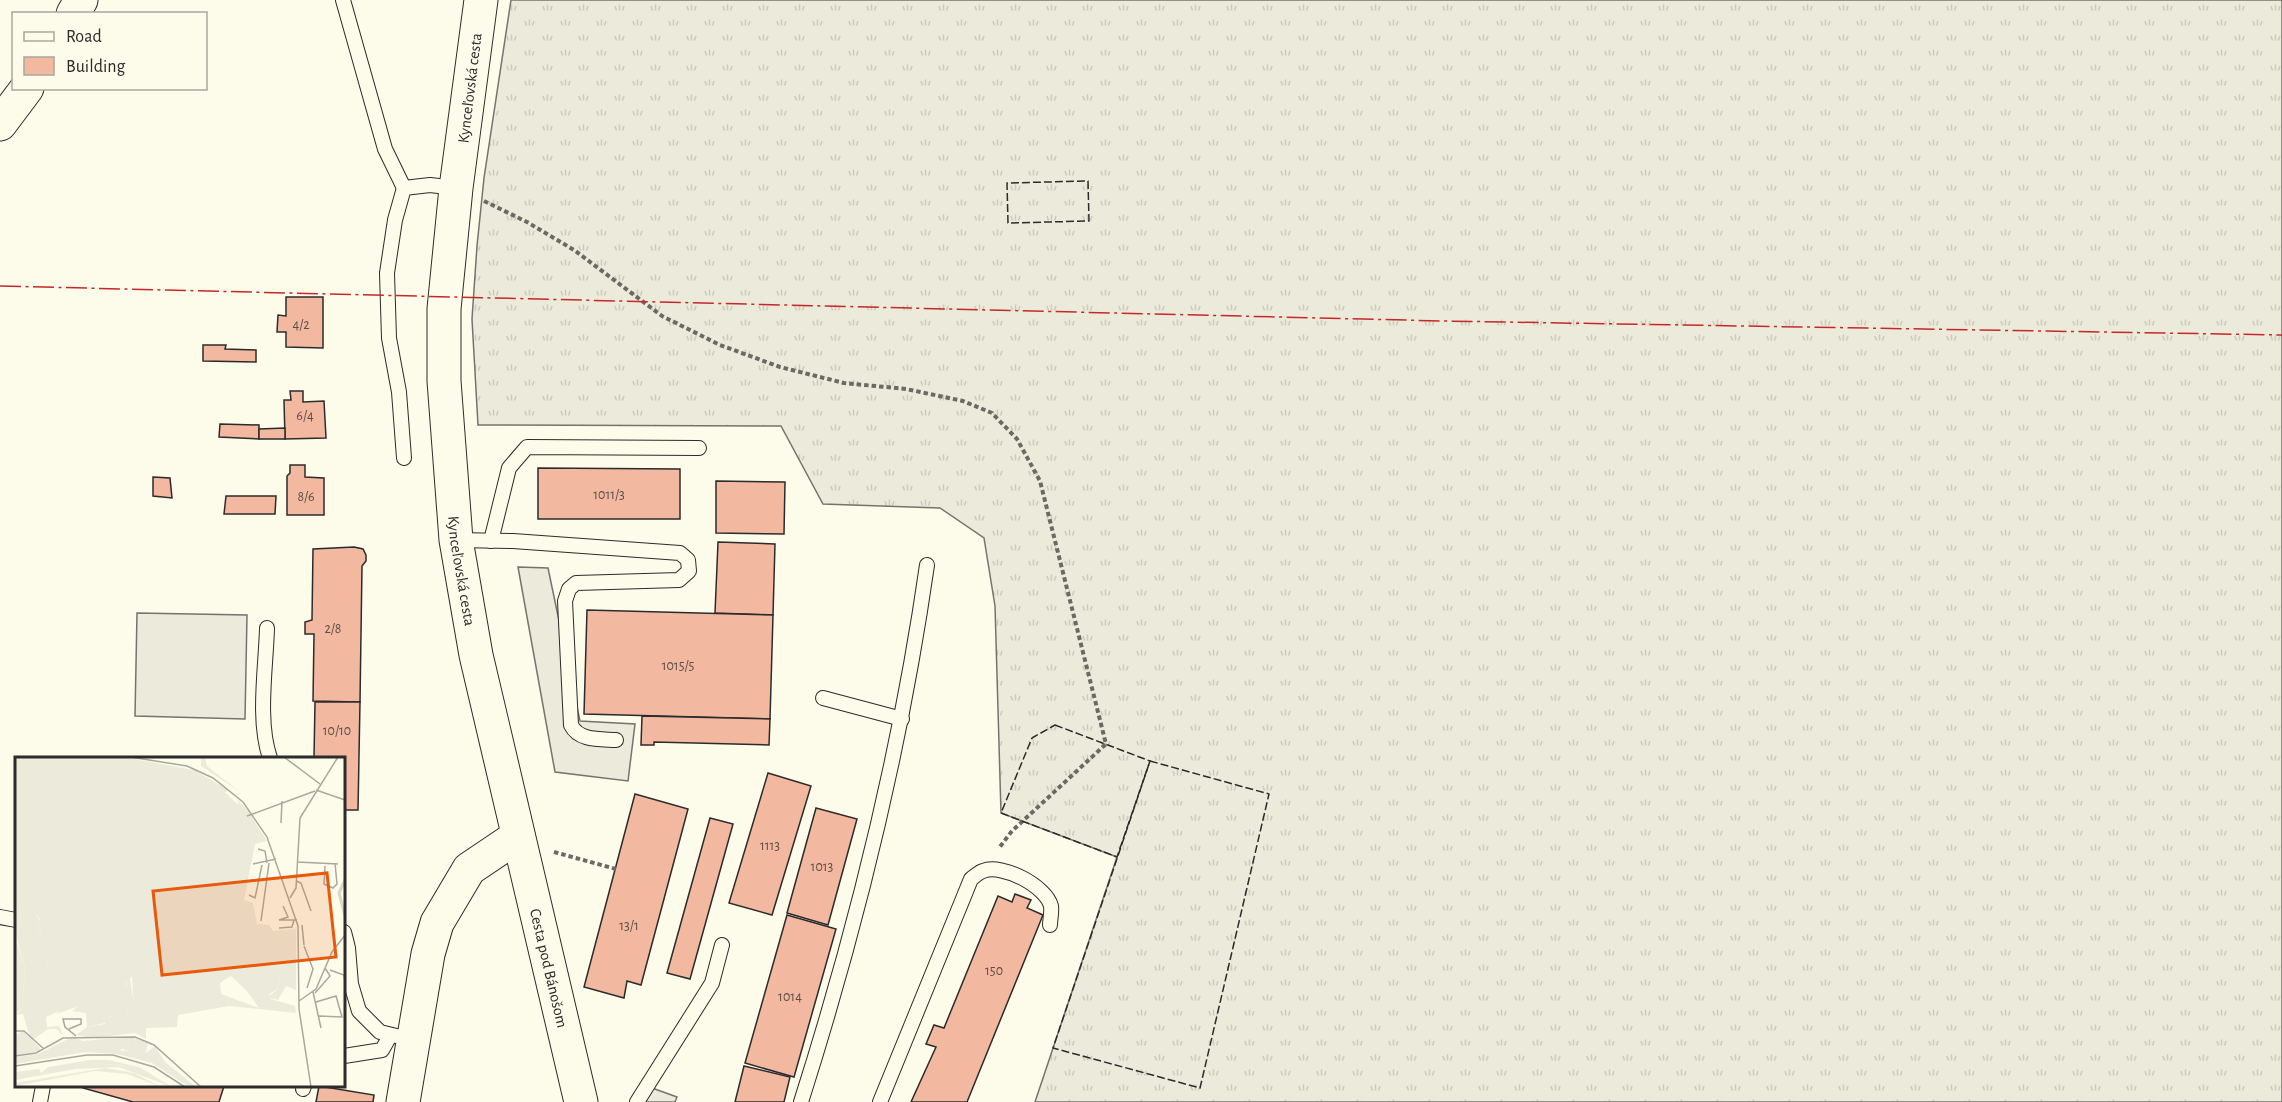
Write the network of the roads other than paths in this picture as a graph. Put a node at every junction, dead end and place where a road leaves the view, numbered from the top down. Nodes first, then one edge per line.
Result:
1 (343, 0) edge
2 (481, 0) edge
3 (26, 90) edge
4 (0, 124) edge
5 (404, 188) junction
6 (456, 188) junction
7 (699, 448) dead end
8 (404, 458) dead end
9 (456, 540) junction
10 (490, 541) junction
11 (927, 565) dead end
12 (267, 628) dead end
13 (823, 698) dead end
14 (902, 719) junction
15 (615, 740) dead end
16 (269, 757) edge
17 (518, 836) junction
18 (0, 917) edge
19 (15, 920) edge
20 (1050, 925) dead end
21 (345, 936) edge
22 (722, 945) dead end
23 (402, 1038) junction
24 (345, 1056) edge
25 (43, 1087) edge
26 (40, 1102) edge
27 (403, 1102) edge
28 (581, 1102) edge
29 (637, 1102) edge
30 (801, 1102) edge
31 (880, 1102) edge

1 - 5 lane
2 - 6 street, Kynceľovská cesta
3 - 4 street
5 - 6 lane
5 - 8 lane
6 - 9 street, Kynceľovská cesta
7 - 10 lane
9 - 10 lane
9 - 17 street, Kynceľovská cesta
10 - 15 lane
11 - 14 lane
12 - 16 lane
13 - 14 lane
14 - 30 lane
17 - 23 street
17 - 28 street, Cesta pod Bánošom
18 - 19 lane
20 - 31 lane
21 - 23 lane
22 - 29 lane
23 - 24 lane
23 - 27 street
25 - 26 lane

